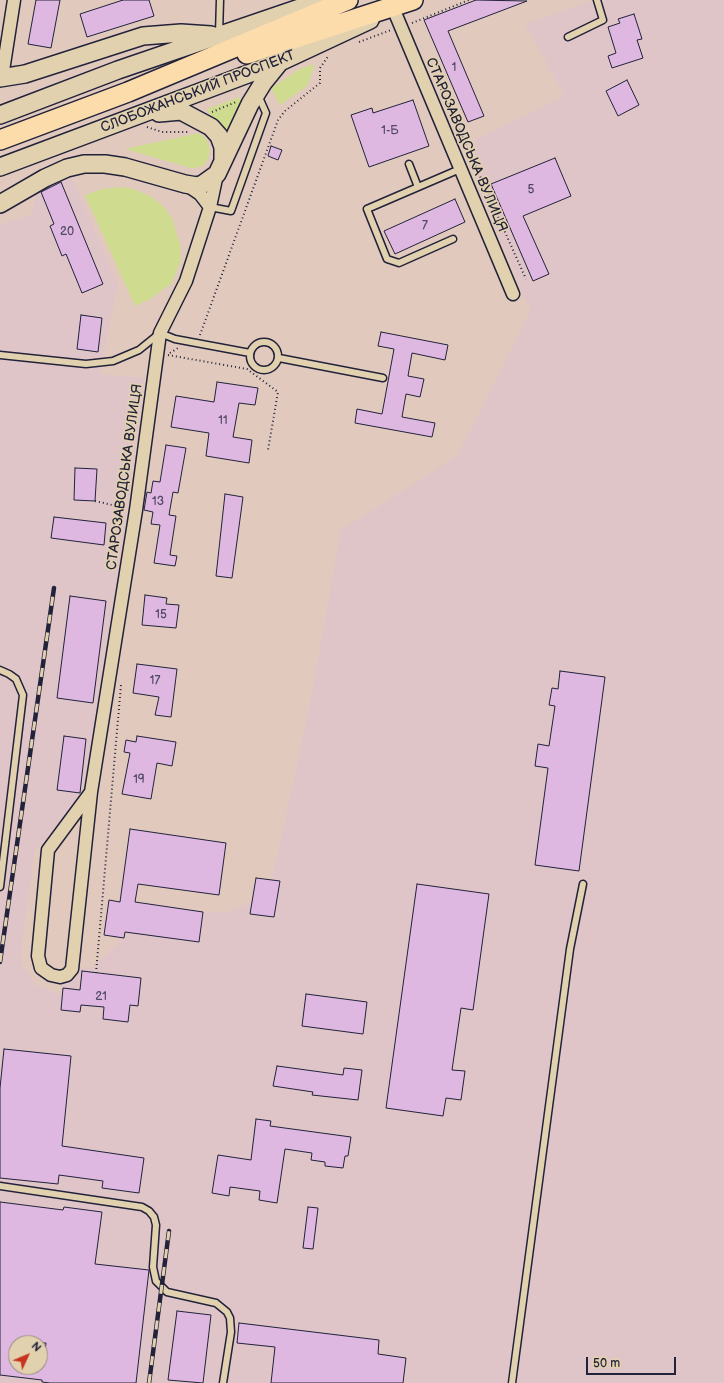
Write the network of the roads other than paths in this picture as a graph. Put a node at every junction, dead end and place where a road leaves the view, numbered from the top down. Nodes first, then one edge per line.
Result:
1 (14, 0) edge
2 (220, 0) edge
3 (323, 0) edge
4 (348, 0) edge
5 (413, 0) edge
6 (597, 0) edge
7 (393, 8) junction
8 (219, 35) junction
9 (143, 36) junction
10 (568, 36) dead end
11 (150, 60) junction
12 (280, 62) junction
13 (1, 77) edge
14 (128, 92) junction
15 (257, 93) junction
16 (0, 115) edge
17 (135, 116) junction
18 (0, 140) edge
19 (409, 164) dead end
20 (220, 166) junction
21 (0, 167) edge
22 (460, 169) junction
23 (185, 184) junction
24 (418, 187) junction
25 (0, 204) edge
26 (210, 207) junction
27 (453, 239) dead end
28 (513, 294) dead end
29 (160, 333) junction
30 (250, 353) junction
31 (0, 355) edge
32 (279, 358) junction
33 (383, 378) dead end
34 (0, 670) edge
35 (91, 792) junction
36 (583, 884) dead end
37 (0, 887) edge
38 (0, 1186) edge
39 (223, 1383) edge
40 (512, 1383) edge

1 - 13 street
2 - 8 lane
3 - 8 main road
4 - 14 main road, СЛОБОЖАНСЬКИЙ ПРОСПЕКТ
5 - 7 main road, СЛОБОЖАНСЬКИЙ ПРОСПЕКТ
6 - 10 lane
7 - 12 main road, СЛОБОЖАНСЬКИЙ ПРОСПЕКТ
7 - 14 main road, СЛОБОЖАНСЬКИЙ ПРОСПЕКТ
7 - 22 street, СТАРОЗАВОДСЬКА ВУЛИЦЯ
8 - 9 main road
8 - 11 main road
9 - 11 main road
9 - 13 main road
11 - 16 main road
12 - 15 main road
12 - 17 main road, СЛОБОЖАНСЬКИЙ ПРОСПЕКТ
14 - 18 main road, СЛОБОЖАНСЬКИЙ ПРОСПЕКТ
15 - 20 main road
15 - 26 lane
17 - 20 main road
17 - 21 main road, СЛОБОЖАНСЬКИЙ ПРОСПЕКТ
19 - 24 lane
20 - 23 main road
20 - 26 street, СТАРОЗАВОДСЬКА ВУЛИЦЯ
22 - 24 lane
22 - 28 street, СТАРОЗАВОДСЬКА ВУЛИЦЯ
23 - 25 main road
23 - 26 street
24 - 27 lane
26 - 29 street, СТАРОЗАВОДСЬКА ВУЛИЦЯ
29 - 30 lane
29 - 31 lane
29 - 35 street, СТАРОЗАВОДСЬКА ВУЛИЦЯ
30 - 32 lane
30 - 32 lane
32 - 33 lane
34 - 37 lane
35 - 35 street, СТАРОЗАВОДСЬКА ВУЛИЦЯ
36 - 40 lane
38 - 39 lane

